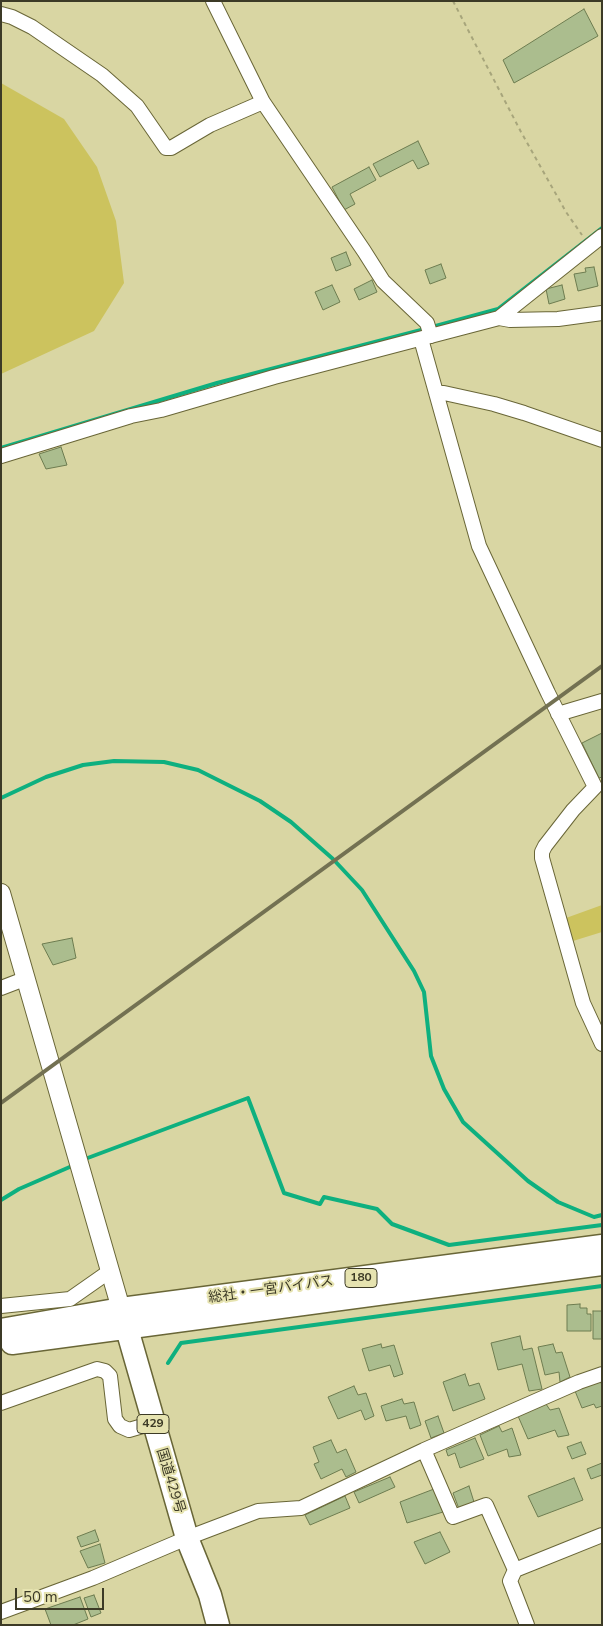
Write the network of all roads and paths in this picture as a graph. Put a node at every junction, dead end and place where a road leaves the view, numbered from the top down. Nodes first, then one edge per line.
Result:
1 (212, 1) edge
2 (453, 1) edge
3 (1, 14) edge
4 (263, 102) junction
5 (582, 236) dead end
6 (602, 236) edge
7 (602, 313) edge
8 (499, 318) junction
9 (427, 332) junction
10 (436, 393) junction
11 (602, 440) edge
12 (1, 456) edge
13 (602, 701) edge
14 (558, 714) junction
15 (1, 893) edge
16 (27, 978) junction
17 (1, 988) edge
18 (602, 1044) edge
19 (602, 1246) edge
20 (602, 1264) edge
21 (110, 1271) junction
22 (1, 1306) edge
23 (124, 1319) junction
24 (1, 1330) edge
25 (1, 1344) edge
26 (602, 1374) edge
27 (1, 1403) edge
28 (153, 1423) junction
29 (424, 1450) junction
30 (602, 1535) edge
31 (187, 1538) junction
32 (515, 1570) junction
33 (1, 1612) edge
34 (203, 1625) edge
35 (218, 1625) edge
36 (527, 1625) edge

1 - 4 street
2 - 5 path
3 - 4 street
4 - 9 street
6 - 8 street
7 - 8 street
8 - 9 street
9 - 10 street
9 - 12 street
10 - 11 street
10 - 14 street
13 - 14 street
14 - 18 street
15 - 16 street
16 - 17 street
16 - 21 street
19 - 23 highway, 総社・一宮バイパス / 180
20 - 23 highway, 総社・一宮バイパス / 180
21 - 22 street
21 - 23 street
23 - 24 highway, 総社・一宮バイパス / 180
23 - 25 highway, 総社・一宮バイパス / 180
23 - 28 highway, 国道429号 / 429
26 - 29 street
27 - 28 street
28 - 31 highway, 国道429号 / 429
29 - 31 street
29 - 32 street
30 - 32 street
31 - 33 street
31 - 34 highway, 国道429号 / 429
31 - 35 highway, 国道429号 / 429
32 - 36 street

